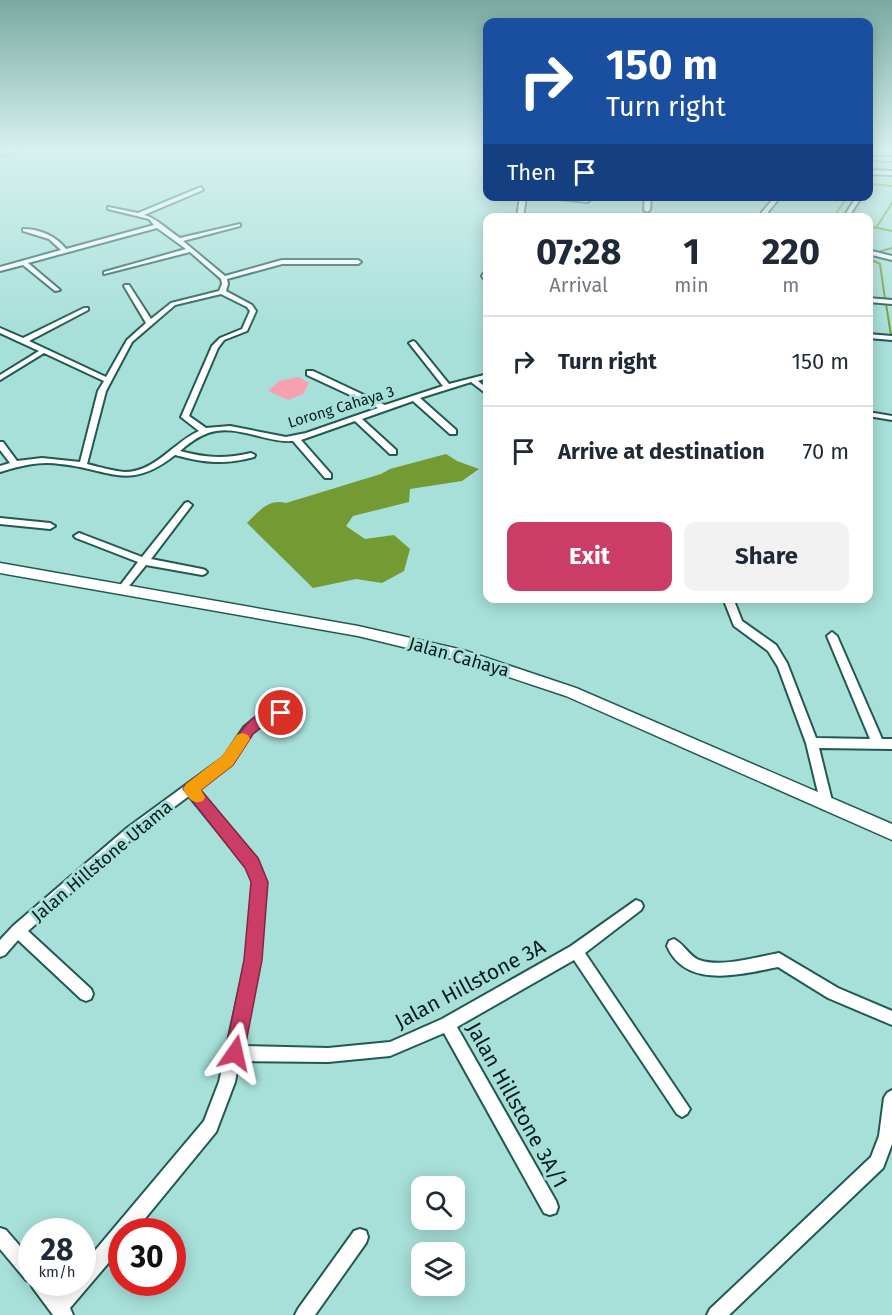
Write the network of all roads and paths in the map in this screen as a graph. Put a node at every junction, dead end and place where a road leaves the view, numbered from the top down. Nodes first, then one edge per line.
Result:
1 (122, 210) edge
2 (149, 210) edge
3 (140, 214) junction
4 (238, 225) dead end
5 (158, 226) junction
6 (25, 230) dead end
7 (179, 240) junction
8 (64, 250) junction
9 (191, 250) junction
10 (873, 253) edge
11 (892, 259) edge
12 (23, 262) junction
13 (358, 262) dead end
14 (0, 269) edge
15 (106, 273) dead end
16 (224, 278) junction
17 (127, 286) dead end
18 (57, 290) dead end
19 (222, 292) junction
20 (873, 300) edge
21 (892, 302) edge
22 (86, 309) dead end
23 (149, 322) junction
24 (0, 330) edge
25 (873, 336) edge
26 (892, 338) edge
27 (23, 341) junction
28 (413, 343) dead end
29 (44, 351) junction
30 (310, 373) dead end
31 (483, 377) edge
32 (0, 378) edge
33 (472, 379) junction
34 (107, 380) junction
35 (447, 386) junction
36 (483, 389) edge
37 (415, 398) junction
38 (384, 408) junction
39 (873, 415) edge
40 (356, 418) junction
41 (892, 418) edge
42 (205, 431) junction
43 (453, 432) dead end
44 (296, 439) junction
45 (0, 444) edge
46 (174, 452) junction
47 (393, 452) dead end
48 (251, 456) dead end
49 (14, 464) junction
50 (83, 465) junction
51 (0, 468) edge
52 (328, 476) dead end
53 (188, 505) dead end
54 (0, 521) edge
55 (50, 526) dead end
56 (79, 536) dead end
57 (144, 561) junction
58 (0, 568) edge
59 (202, 572) dead end
60 (122, 589) junction
61 (730, 603) edge
62 (832, 636) dead end
63 (289, 714) dead end
64 (812, 743) junction
65 (878, 744) junction
66 (892, 744) edge
67 (191, 789) junction
68 (827, 805) junction
69 (892, 832) edge
70 (636, 906) dead end
71 (18, 931) junction
72 (674, 946) dead end
73 (0, 950) edge
74 (576, 951) junction
75 (86, 994) dead end
76 (892, 1018) edge
77 (447, 1024) junction
78 (235, 1053) junction
79 (892, 1098) edge
80 (682, 1108) dead end
81 (550, 1207) dead end
82 (134, 1218) edge
83 (360, 1237) dead end
84 (3, 1244) edge
85 (108, 1249) edge
86 (18, 1260) edge
87 (96, 1263) edge
88 (50, 1296) edge
89 (72, 1296) edge
90 (62, 1311) edge
91 (304, 1315) edge
92 (716, 1315) edge

1 - 3 street
2 - 3 street
3 - 5 street
4 - 7 street
5 - 7 street
5 - 8 street
6 - 8 street
7 - 9 street
8 - 12 street
9 - 15 street
9 - 16 street
10 - 11 street
12 - 14 street
12 - 18 street
13 - 16 street
16 - 19 street
17 - 23 street
19 - 23 street
19 - 42 street
20 - 21 street
22 - 27 street
23 - 34 street
24 - 27 street
25 - 26 street
27 - 29 street
28 - 35 street
29 - 32 street
29 - 34 street
30 - 38 street
31 - 33 street, Lorong Cahaya 3
33 - 35 street, Lorong Cahaya 3
33 - 36 street
34 - 50 street
35 - 37 street, Lorong Cahaya 3
37 - 38 street, Lorong Cahaya 3
37 - 43 street
38 - 40 street, Lorong Cahaya 3
39 - 41 street
40 - 44 street, Lorong Cahaya 3
40 - 47 street
42 - 44 street, Lorong Cahaya 3
42 - 46 street
44 - 52 street
45 - 49 street
46 - 48 street
46 - 50 street
49 - 50 street
49 - 51 street
53 - 57 street
54 - 55 street
56 - 57 street
57 - 59 street
57 - 60 street
58 - 60 street, Jalan Cahaya
60 - 68 street, Jalan Cahaya
61 - 64 street
62 - 65 street
63 - 67 street, Jalan Hillstone Utama
64 - 65 street
64 - 68 street
65 - 66 street
67 - 71 street, Jalan Hillstone Utama
67 - 78 street
68 - 69 street, Jalan Cahaya
70 - 74 street, Jalan Hillstone 3A
71 - 73 street, Jalan Hillstone Utama
71 - 75 street
72 - 76 street
74 - 77 street, Jalan Hillstone 3A
74 - 80 street
77 - 78 street, Jalan Hillstone 3A
77 - 81 street, Jalan Hillstone 3A/1
78 - 82 street
79 - 92 street
83 - 91 street
84 - 86 street
85 - 87 street
88 - 90 street
89 - 90 street

